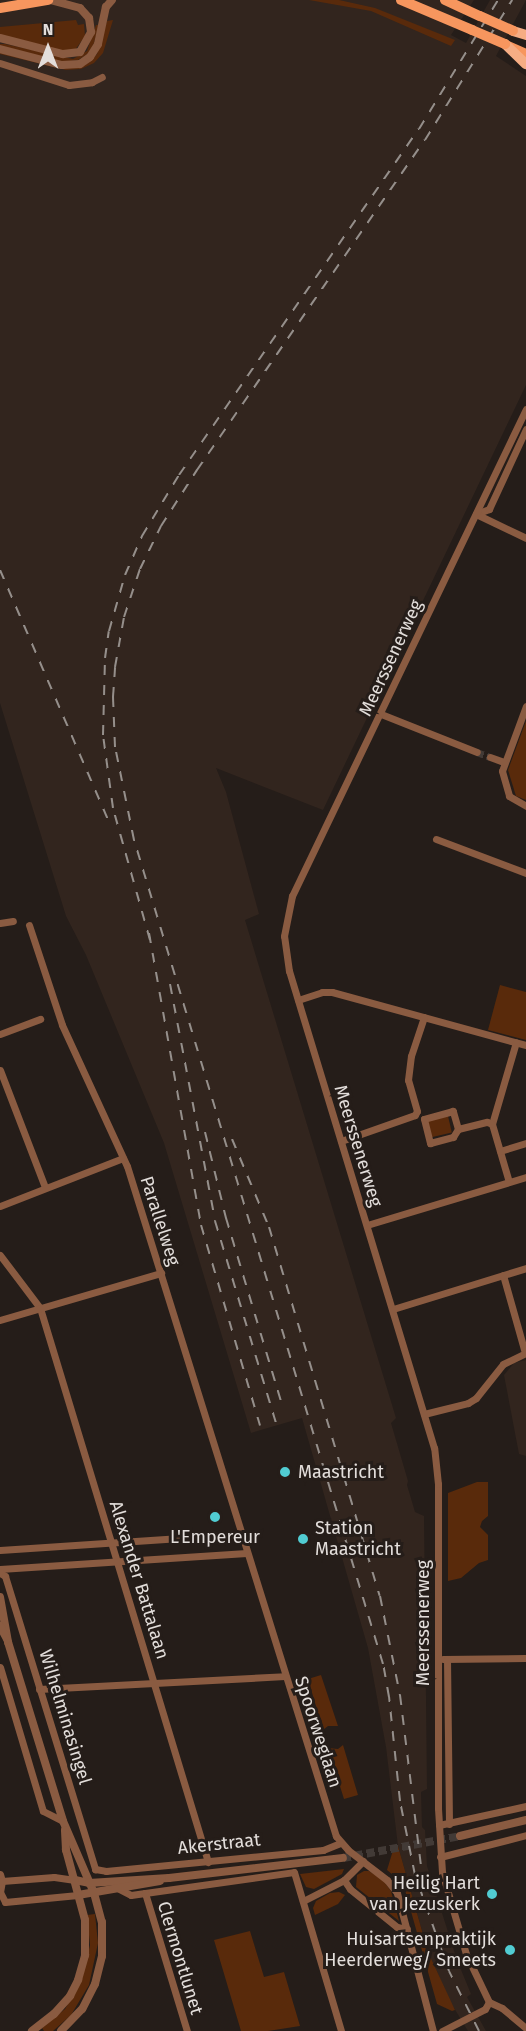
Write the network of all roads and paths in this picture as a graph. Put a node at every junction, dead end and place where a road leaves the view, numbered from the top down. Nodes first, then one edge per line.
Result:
1 (49, 0) edge
2 (112, 0) edge
3 (401, 0) edge
4 (445, 0) edge
5 (0, 8) edge
6 (513, 31) joint
7 (526, 36) edge
8 (0, 38) edge
9 (505, 44) junction
10 (0, 49) edge
11 (526, 54) edge
12 (0, 63) edge
13 (526, 64) edge
14 (102, 77) dead end
15 (526, 409) edge
16 (526, 429) edge
17 (512, 438) junction
18 (523, 443) edge
19 (476, 514) junction
20 (526, 538) edge
21 (526, 706) edge
22 (381, 714) junction
23 (477, 752) tunnel mouth
24 (490, 757) tunnel mouth
25 (504, 762) junction
26 (526, 806) edge
27 (436, 839) dead end
28 (526, 873) edge
29 (13, 921) dead end
30 (0, 922) edge
31 (29, 925) dead end
32 (298, 1000) junction
33 (424, 1017) junction
34 (40, 1019) dead end
35 (0, 1034) edge
36 (516, 1042) junction
37 (526, 1045) edge
38 (0, 1070) edge
39 (492, 1124) junction
40 (458, 1129) junction
41 (341, 1141) junction
42 (526, 1143) edge
43 (500, 1151) junction
44 (123, 1158) junction
45 (526, 1177) edge
46 (508, 1182) junction
47 (45, 1187) junction
48 (0, 1206) edge
49 (367, 1225) junction
50 (0, 1255) edge
51 (526, 1268) edge
52 (161, 1273) junction
53 (503, 1275) junction
54 (40, 1308) junction
55 (393, 1309) junction
56 (0, 1320) edge
57 (525, 1353) edge
58 (424, 1414) junction
59 (240, 1534) junction
60 (111, 1543) junction
61 (0, 1550) edge
62 (246, 1553) junction
63 (117, 1561) junction
64 (0, 1571) edge
65 (0, 1597) edge
66 (0, 1626) edge
67 (9, 1642) junction
68 (437, 1659) junction
69 (447, 1659) junction
70 (526, 1659) edge
71 (0, 1667) edge
72 (285, 1676) junction
73 (154, 1683) junction
74 (39, 1689) junction
75 (4, 1691) edge
76 (526, 1806) edge
77 (526, 1820) edge
78 (64, 1824) junction
79 (449, 1824) junction
80 (439, 1825) junction
81 (526, 1835) edge
82 (460, 1836) tunnel mouth
83 (340, 1843) junction
84 (440, 1857) junction
85 (343, 1858) tunnel mouth
86 (208, 1862) junction
87 (363, 1862) junction
88 (99, 1871) joint
89 (1, 1878) edge
90 (169, 1878) junction
91 (75, 1880) junction
92 (344, 1880) junction
93 (89, 1883) junction
94 (119, 1889) junction
95 (0, 1892) edge
96 (94, 1893) junction
97 (145, 1893) junction
98 (78, 1895) junction
99 (303, 1901) junction
100 (407, 1929) junction
101 (489, 2002) junction
102 (526, 2028) edge
103 (32, 2031) edge
104 (61, 2031) edge
105 (187, 2031) edge
106 (341, 2031) edge
107 (433, 2031) edge
108 (442, 2031) edge

1 - 5 main road
1 - 8 street
2 - 10 street
3 - 9 main road, bridge
4 - 6 main road, bridge
6 - 7 highway
9 - 11 main road
9 - 13 highway
12 - 14 street
15 - 17 street, Meerssenerweg
16 - 18 street, Meerssenerweg
17 - 18 street
17 - 19 street, Meerssenerweg
18 - 19 street, Meerssenerweg
19 - 20 street
19 - 22 street, Meerssenerweg
21 - 25 street
22 - 23 street
22 - 32 street, Meerssenerweg
24 - 25 street
25 - 26 street
27 - 28 street
29 - 30 street
31 - 44 street, Parallelweg
32 - 33 street
32 - 41 street, Meerssenerweg
33 - 36 street
33 - 41 street
34 - 35 street
36 - 37 street
36 - 39 street
38 - 47 street
39 - 40 street
39 - 43 street
40 - 40 street
41 - 49 street, Meerssenerweg
42 - 43 street
43 - 46 street
44 - 47 street
44 - 52 street, Parallelweg
45 - 46 street
46 - 49 street
47 - 48 street
49 - 55 street, Meerssenerweg
50 - 54 street
51 - 53 street
52 - 54 street
52 - 59 street, Parallelweg
53 - 55 street
53 - 57 street
54 - 56 street
54 - 60 street, Alexander Battalaan
55 - 58 street, Meerssenerweg
57 - 58 street
58 - 68 street, Meerssenerweg
59 - 60 street
59 - 62 street, Parallelweg
60 - 61 street
60 - 63 street, Alexander Battalaan
62 - 63 street
62 - 72 street, Spoorweglaan
63 - 64 street
63 - 73 street, Alexander Battalaan
64 - 74 street, Wilhelminasingel
65 - 67 street, Wilhelminasingel
66 - 67 street, Wilhelminasingel
67 - 78 street, Wilhelminasingel
68 - 69 street
68 - 80 street, Meerssenerweg
69 - 70 street
69 - 79 street, Meerssenerweg
71 - 75 street
72 - 73 street
72 - 83 street, Spoorweglaan
73 - 74 street
73 - 86 street, Alexander Battalaan
74 - 88 street, Wilhelminasingel
75 - 78 street
76 - 79 street
77 - 82 street
78 - 91 street, Wilhelminasingel
78 - 93 street, Wilhelminasingel
79 - 80 street
80 - 84 street, Meerssenerweg
81 - 84 street
83 - 86 street, Akerstraat
83 - 87 street
84 - 101 street, Meerssenerweg
85 - 90 street, Akerstraat
86 - 88 street, Akerstraat
87 - 92 street
87 - 100 street
89 - 91 street
89 - 95 street
90 - 93 street, Akerstraat
90 - 94 street, Akerstraat
91 - 93 street, Akerstraat
91 - 98 street, Wilhelminasingel
92 - 99 street
92 - 100 street
93 - 96 street, Wilhelminasingel
94 - 96 street, Akerstraat
94 - 97 street, Akerstraat
95 - 98 street
96 - 98 street, Akerstraat
96 - 104 street, Wilhelminasingel
97 - 99 street, Akerstraat
97 - 105 street, Clermontlunet
98 - 103 street, Wilhelminasingel
99 - 106 street
100 - 107 street
101 - 102 street
101 - 108 street

